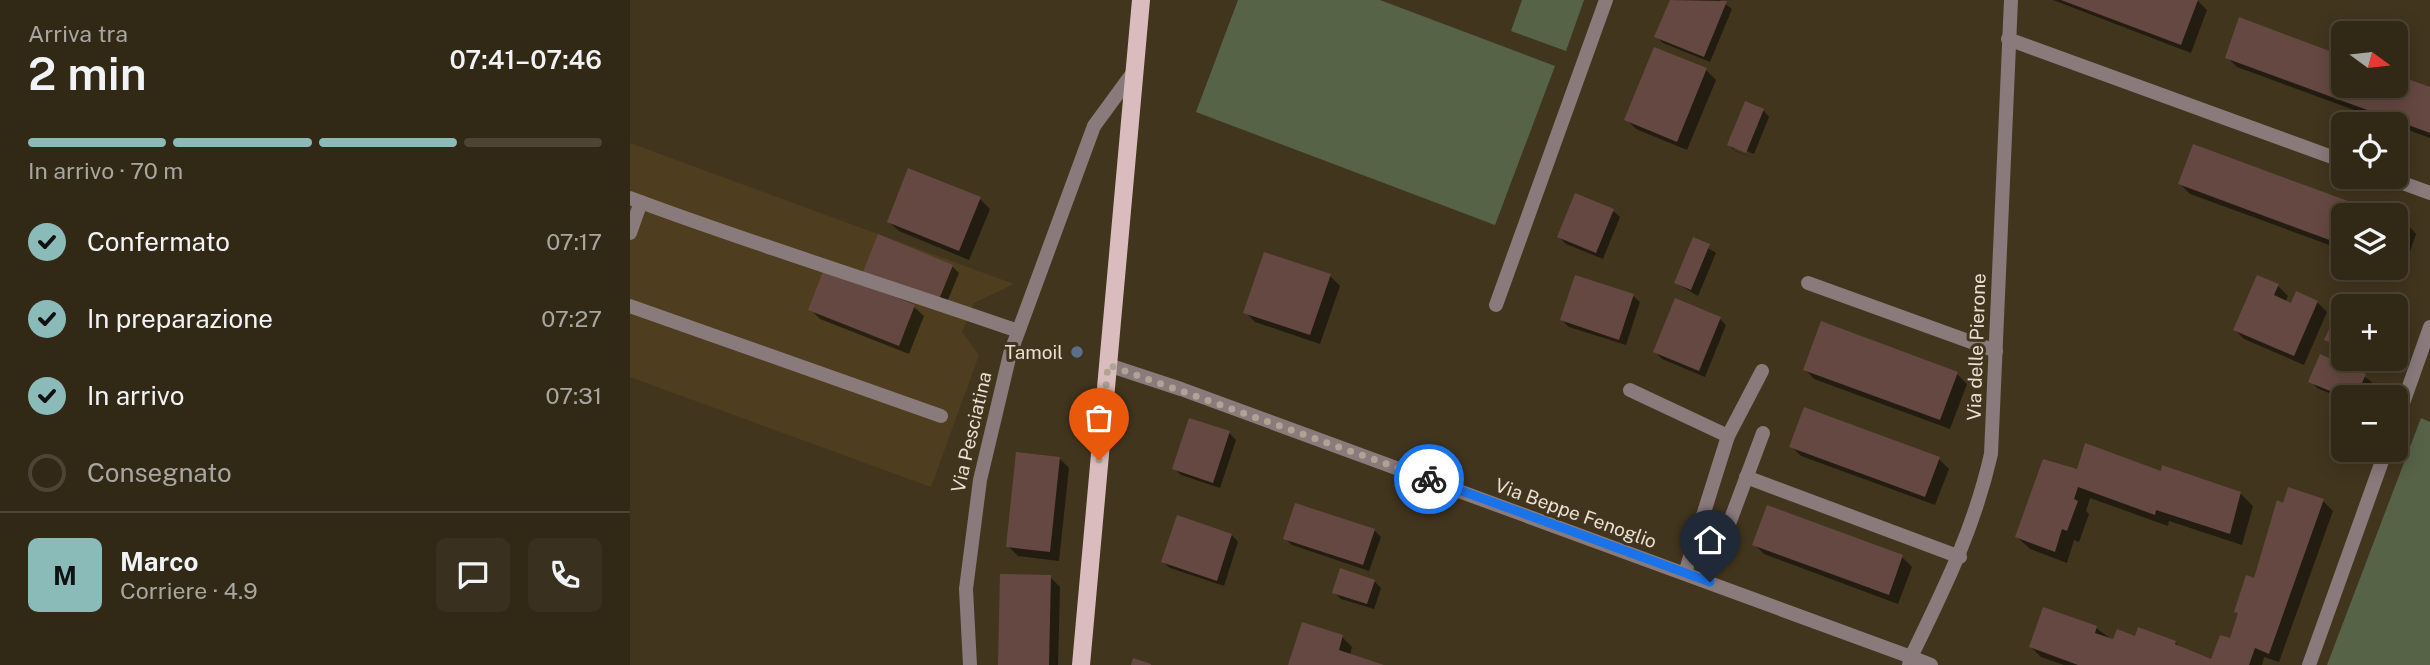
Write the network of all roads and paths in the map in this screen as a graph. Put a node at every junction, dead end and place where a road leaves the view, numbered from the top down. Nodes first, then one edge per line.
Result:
1 (1141, 0) edge
2 (1606, 0) edge
3 (2011, 0) edge
4 (2008, 39) junction
5 (1136, 69) junction
6 (2331, 157) edge
7 (2408, 185) edge
8 (2430, 193) edge
9 (635, 200) edge
10 (630, 233) edge
11 (1808, 283) dead end
12 (1496, 305) dead end
13 (630, 306) edge
14 (2430, 327) edge
15 (1018, 331) junction
16 (1996, 351) junction
17 (1108, 365) junction
18 (1762, 371) dead end
19 (2408, 389) edge
20 (1630, 390) dead end
21 (941, 416) dead end
22 (1763, 433) dead end
23 (1728, 436) junction
24 (2382, 462) edge
25 (1746, 477) junction
26 (1726, 533) dead end
27 (1960, 557) junction
28 (1685, 573) junction
29 (1910, 661) edge
30 (970, 665) edge
31 (1081, 665) edge
32 (1931, 665) edge
33 (2309, 665) edge

1 - 5 main road
2 - 12 street
3 - 4 street, Via delle Pierone
4 - 6 street
4 - 16 street, Via delle Pierone
5 - 15 street, Via Pesciatina
5 - 17 main road
7 - 8 street
9 - 10 street
9 - 15 street
11 - 16 street
13 - 21 street
14 - 19 street
15 - 30 street, Via Pesciatina
16 - 27 street, Via delle Pierone
17 - 28 street, Via Beppe Fenoglio
17 - 31 main road
18 - 23 street
20 - 23 street
22 - 25 street
23 - 28 street
24 - 33 street
25 - 26 street
25 - 27 street
27 - 29 street, Via delle Pierone
28 - 29 street, Via Beppe Fenoglio
29 - 32 street

